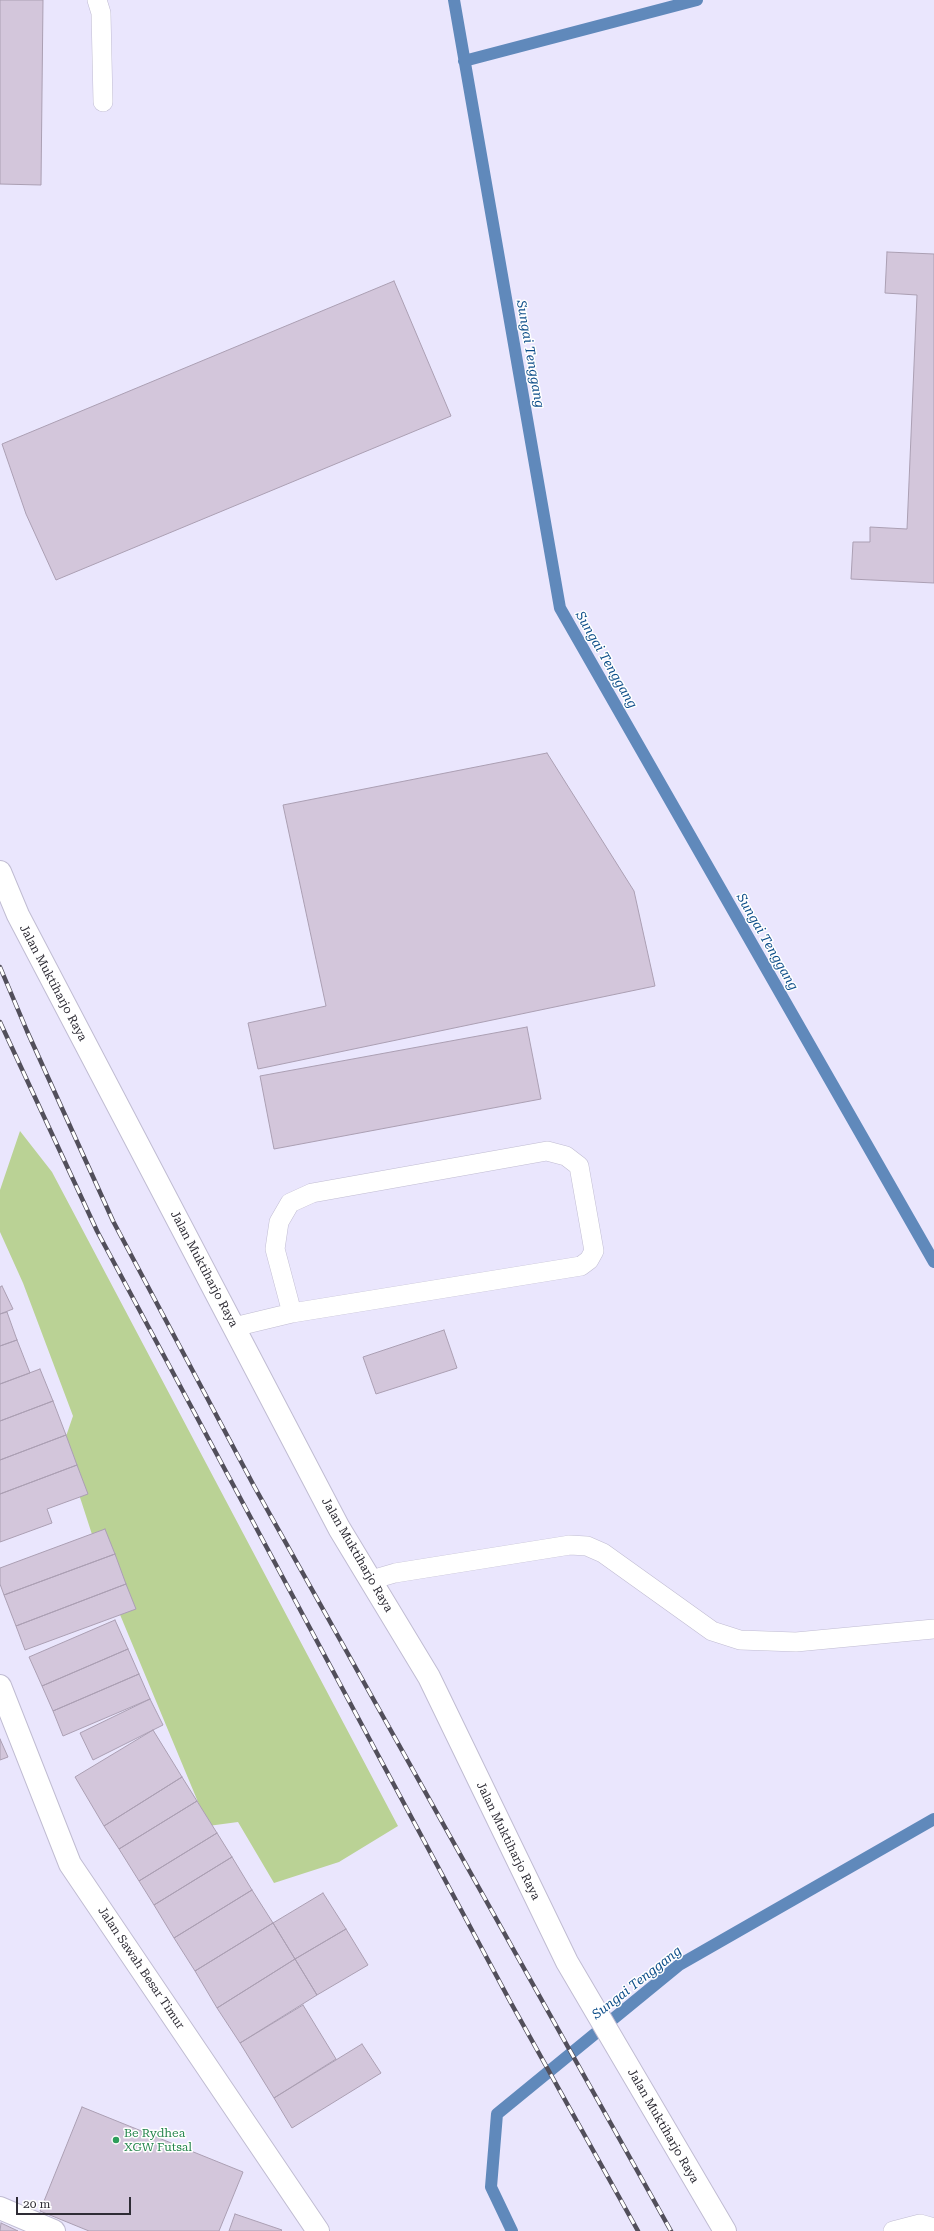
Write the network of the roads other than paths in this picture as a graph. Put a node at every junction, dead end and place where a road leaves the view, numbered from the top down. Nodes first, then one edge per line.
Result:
1 (97, 0) edge
2 (103, 102) dead end
3 (0, 872) edge
4 (292, 1313) junction
5 (234, 1327) junction
6 (370, 1580) junction
7 (934, 1629) edge
8 (0, 1686) edge
9 (0, 2208) edge
10 (934, 2228) edge
11 (54, 2231) edge
12 (318, 2231) edge
13 (726, 2231) edge
14 (893, 2231) edge

1 - 2 lane
3 - 5 street, Jalan Muktiharjo Raya
4 - 4 lane
4 - 5 lane
5 - 6 street, Jalan Muktiharjo Raya
6 - 7 lane
6 - 13 street, Jalan Muktiharjo Raya
8 - 12 street, Jalan Sawah Besar Timur
9 - 11 street
10 - 14 lane

